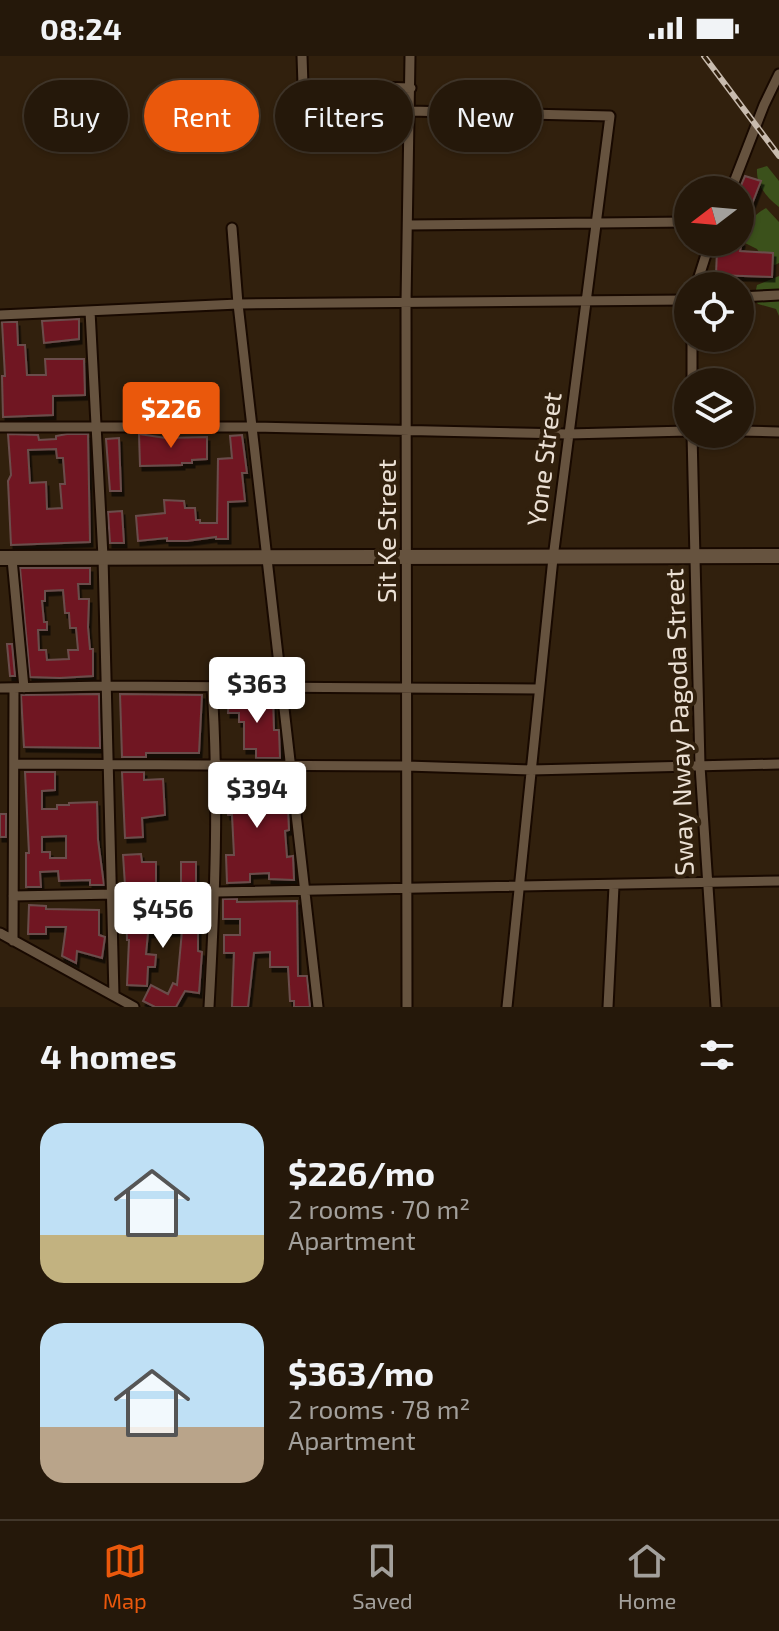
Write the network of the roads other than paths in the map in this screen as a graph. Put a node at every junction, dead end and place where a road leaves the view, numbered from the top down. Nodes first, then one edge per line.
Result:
1 (302, 56) edge
2 (410, 56) edge
3 (779, 74) edge
4 (303, 80) edge
5 (411, 80) edge
6 (413, 111) edge
7 (409, 152) edge
8 (736, 176) edge
9 (674, 222) edge
10 (595, 223) junction
11 (408, 225) junction
12 (232, 228) dead end
13 (779, 295) edge
14 (754, 296) edge
15 (674, 300) edge
16 (406, 302) junction
17 (584, 302) junction
18 (238, 304) junction
19 (90, 311) junction
20 (0, 315) edge
21 (0, 427) edge
22 (97, 427) junction
23 (251, 427) junction
24 (407, 431) junction
25 (754, 431) edge
26 (674, 432) edge
27 (779, 432) edge
28 (568, 434) junction
29 (690, 448) edge
30 (268, 556) junction
31 (407, 556) junction
32 (779, 556) edge
33 (103, 557) junction
34 (693, 557) junction
35 (6, 558) edge
36 (553, 558) junction
37 (107, 686) junction
38 (212, 687) junction
39 (0, 688) edge
40 (19, 688) junction
41 (282, 688) junction
42 (406, 689) junction
43 (539, 689) junction
44 (14, 764) junction
45 (779, 764) edge
46 (110, 765) junction
47 (217, 765) junction
48 (290, 765) junction
49 (406, 766) junction
50 (700, 766) junction
51 (531, 770) junction
52 (779, 881) edge
53 (706, 883) junction
54 (519, 886) junction
55 (614, 886) junction
56 (407, 888) junction
57 (304, 890) junction
58 (216, 893) junction
59 (13, 896) junction
60 (112, 896) junction
61 (0, 933) edge
62 (13, 941) junction
63 (114, 996) junction
64 (134, 1007) edge
65 (209, 1007) edge
66 (318, 1007) edge
67 (407, 1007) edge
68 (507, 1007) edge
69 (608, 1007) edge
70 (716, 1007) edge

1 - 4 street
2 - 5 street, Sit Ke Street
3 - 8 street
6 - 10 street, Yone Street
7 - 11 street, Sit Ke Street
9 - 10 street
10 - 11 street
10 - 17 street, Yone Street
11 - 16 street, Sit Ke Street
12 - 18 street
13 - 14 street
15 - 17 street
16 - 17 street
16 - 18 street
16 - 24 street, Sit Ke Street
17 - 28 street, Yone Street
18 - 19 street
18 - 23 street
19 - 20 street
19 - 22 street
21 - 22 street
22 - 23 street
22 - 33 street
23 - 24 street
23 - 30 street
24 - 28 street
24 - 31 street, Sit Ke Street
25 - 27 street
26 - 28 street
28 - 36 street, Yone Street
29 - 34 street, Sway Nway Pagoda Street
30 - 31 street
30 - 33 street
30 - 41 street
31 - 36 street
31 - 42 street, Sit Ke Street
32 - 34 street
33 - 35 street
33 - 37 street
34 - 36 street
34 - 50 street, Sway Nway Pagoda Street
35 - 40 street
36 - 43 street, Yone Street
37 - 38 street
37 - 40 street
37 - 46 street
38 - 41 street
38 - 47 street
39 - 40 street
40 - 44 street
41 - 42 street
41 - 48 street
42 - 43 street
42 - 49 street, Sit Ke Street
43 - 51 street, Yone Street
44 - 46 street
44 - 59 street
45 - 50 street
46 - 47 street
46 - 60 street
47 - 48 street
47 - 58 street
48 - 49 street
48 - 57 street
49 - 51 street
49 - 56 street, Sit Ke Street
50 - 51 street
50 - 53 street, Sway Nway Pagoda Street
51 - 54 street, Yone Street
52 - 53 street
53 - 55 street
53 - 70 street, Sway Nway Pagoda Street
54 - 55 street
54 - 56 street
54 - 68 street, Yone Street
55 - 69 street
56 - 57 street
56 - 67 street, Sit Ke Street
57 - 58 street
57 - 66 street
58 - 60 street
58 - 65 street
59 - 60 street
59 - 62 street
60 - 63 street
61 - 62 street
62 - 63 street
63 - 64 street

